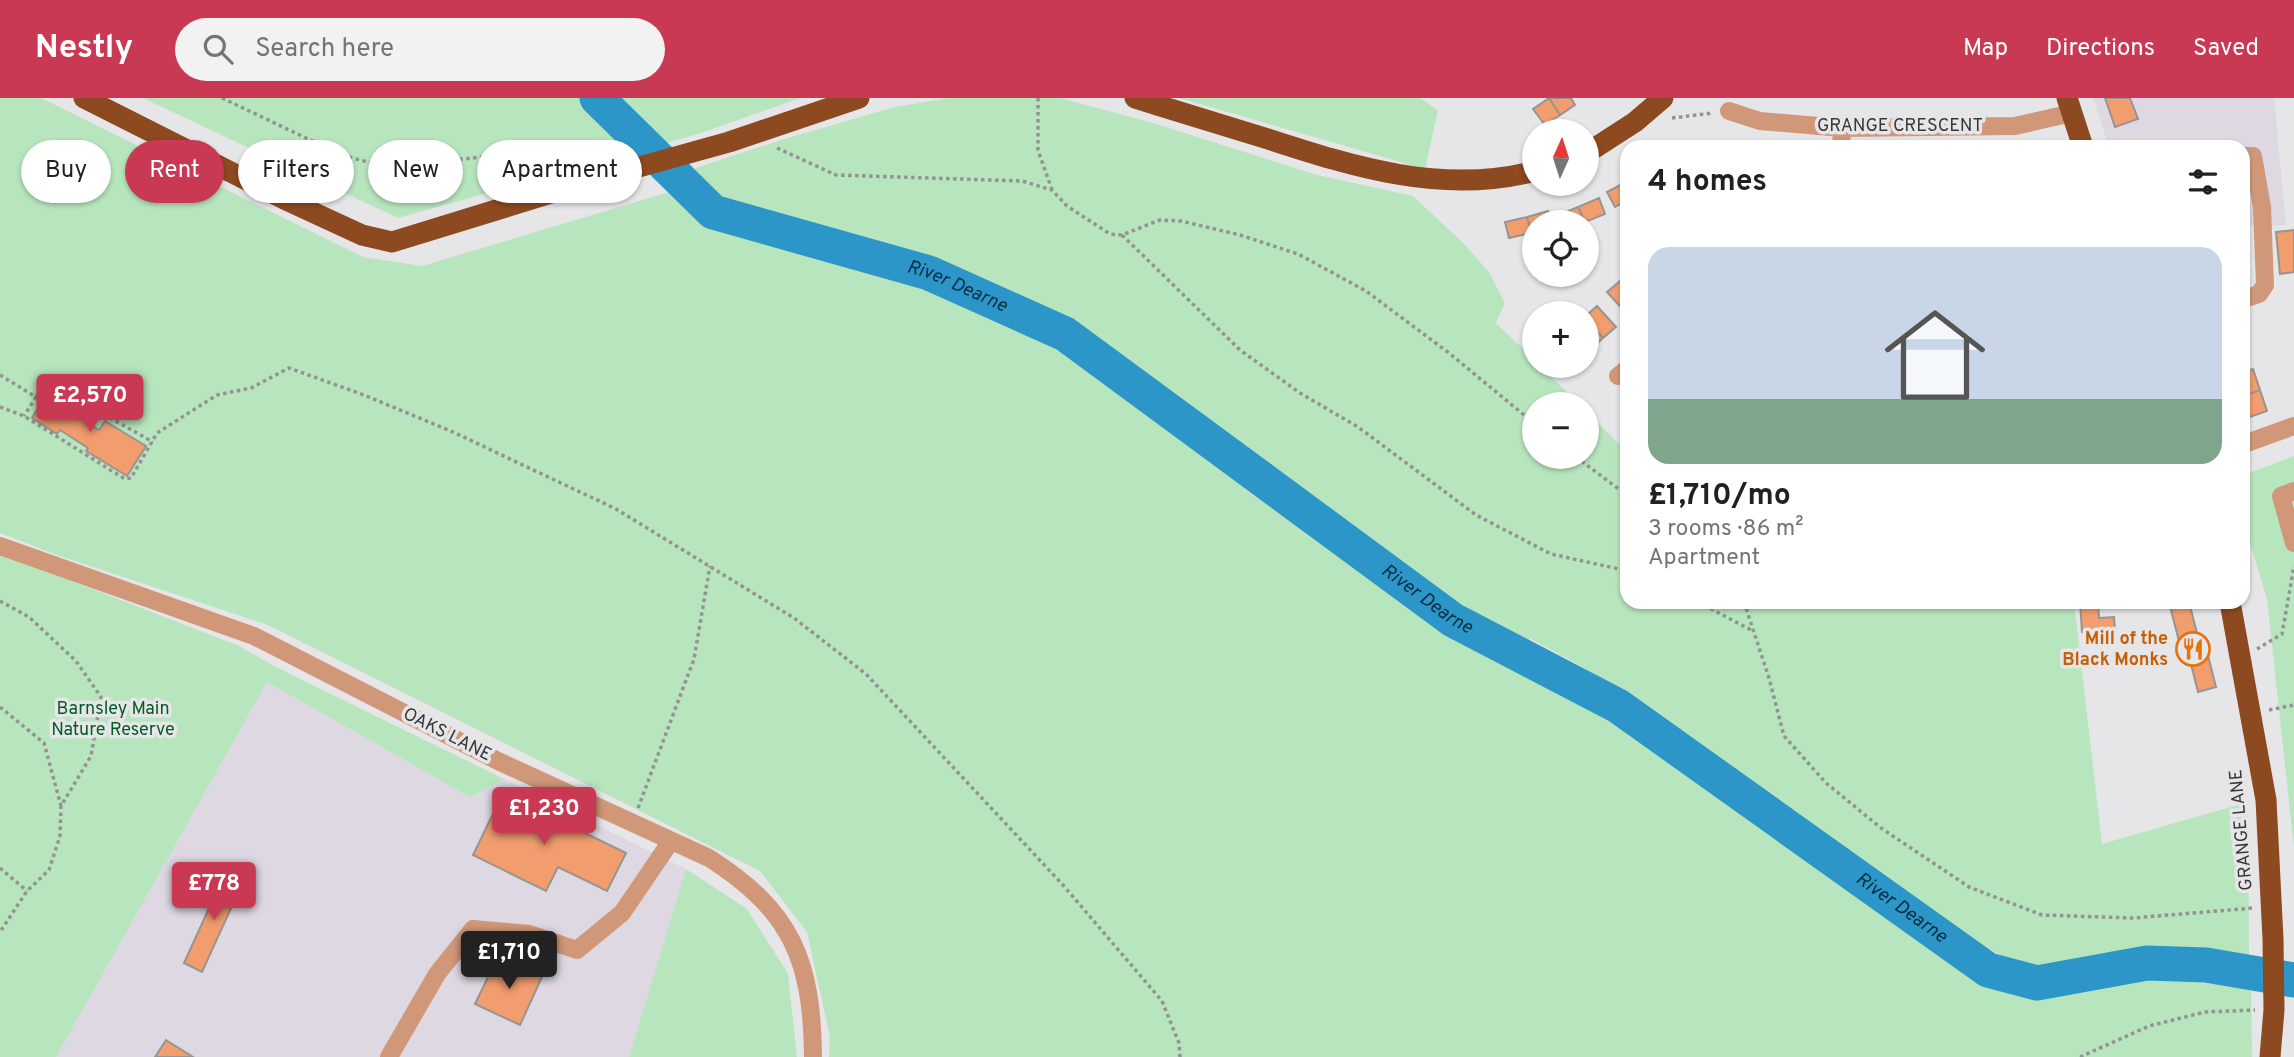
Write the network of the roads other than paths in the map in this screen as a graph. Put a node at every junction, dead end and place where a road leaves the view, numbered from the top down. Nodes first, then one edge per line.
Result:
1 (84, 98) edge
2 (859, 98) edge
3 (1135, 98) edge
4 (1663, 98) edge
5 (2070, 105) edge
6 (1729, 111) road end
7 (1842, 128) junction
8 (1841, 140) edge
9 (2081, 140) edge
10 (1600, 145) edge
11 (2250, 156) edge
12 (1522, 173) edge
13 (2250, 297) edge
14 (2294, 426) edge
15 (2250, 442) edge
16 (2294, 491) edge
17 (2294, 543) edge
18 (0, 546) edge
19 (2231, 609) edge
20 (671, 841) junction
21 (389, 1057) edge
22 (813, 1057) edge
23 (2270, 1057) edge

1 - 2 highway
3 - 12 highway
4 - 10 highway
5 - 7 street, GRANGE CRESCENT
5 - 9 highway
6 - 7 street, GRANGE CRESCENT
7 - 8 street
11 - 13 street
14 - 15 street
16 - 17 street
18 - 20 street, OAKS LANE
19 - 23 highway, GRANGE LANE
20 - 21 street
20 - 22 street, OAKS LANE

